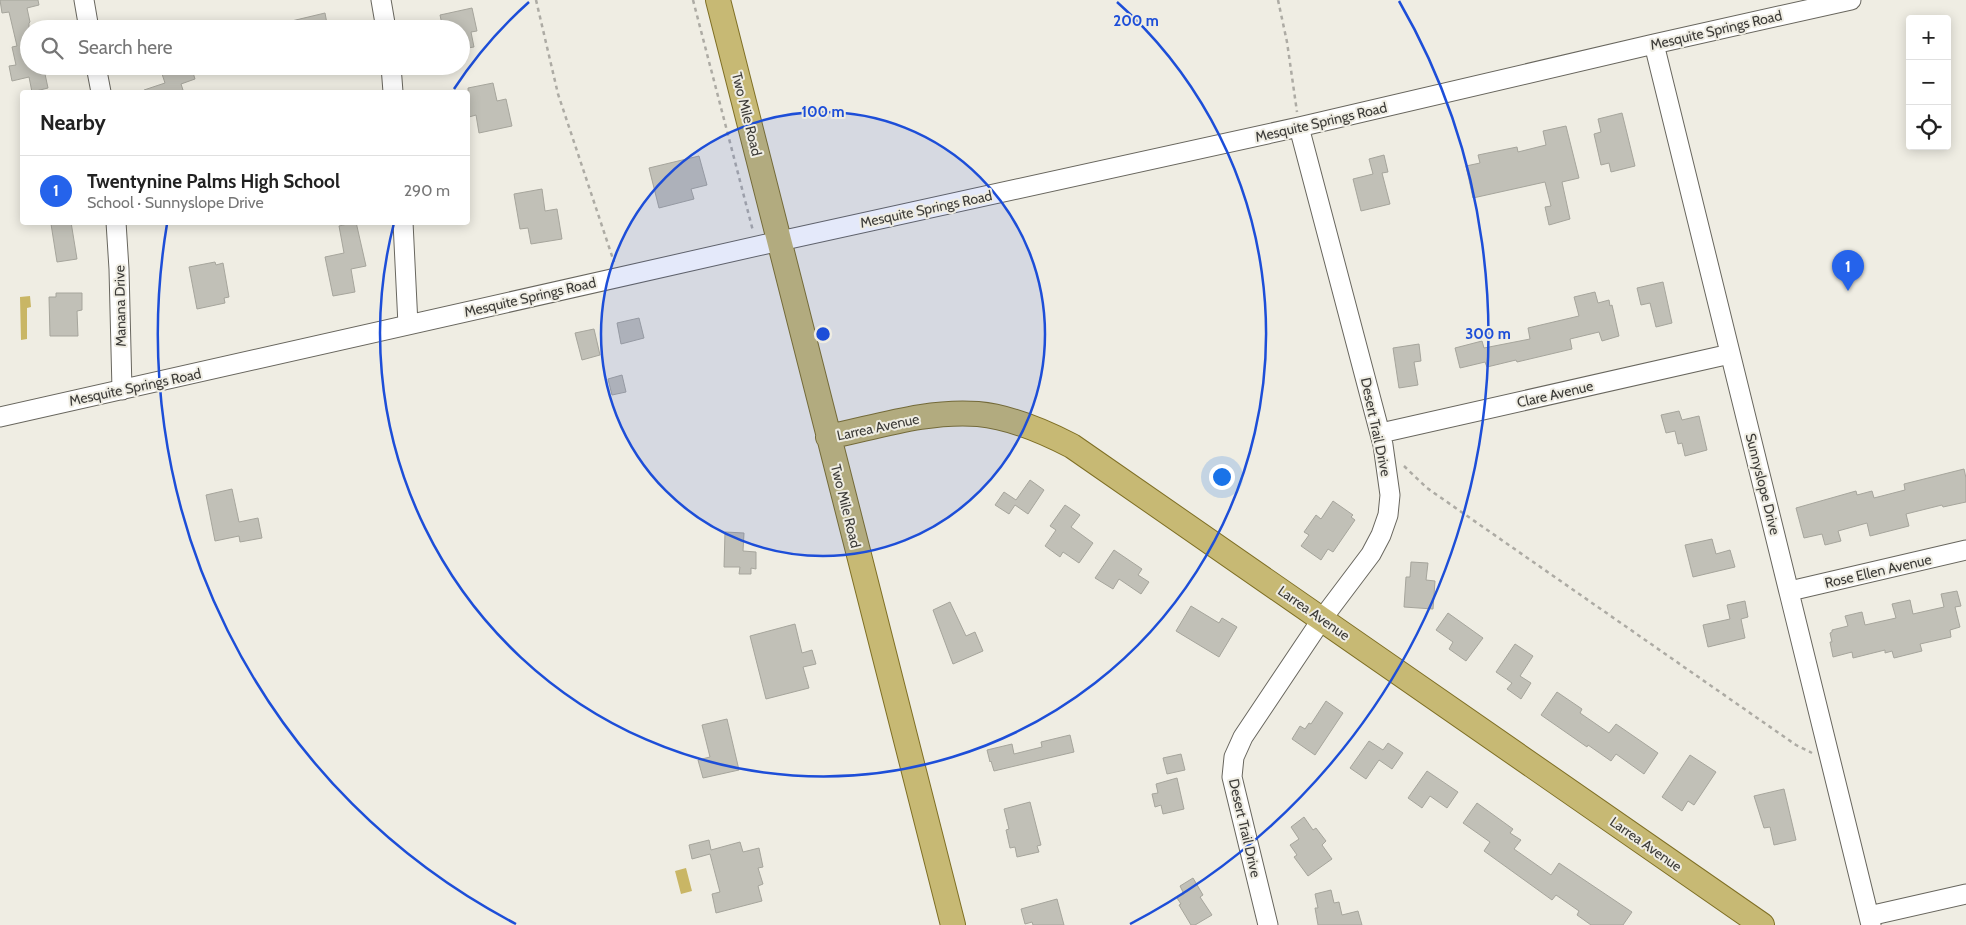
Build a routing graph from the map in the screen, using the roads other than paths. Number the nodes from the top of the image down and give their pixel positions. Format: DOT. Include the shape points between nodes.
graph roads {
  1 [pos="84,0"];
  2 [pos="381,0"];
  3 [pos="718,0"];
  4 [pos="1851,0"];
  5 [pos="87,20"];
  6 [pos="384,20"];
  7 [pos="1654,44"];
  8 [pos="98,75"];
  9 [pos="391,75"];
  10 [pos="101,90"];
  11 [pos="393,90"];
  12 [pos="1299,127"];
  13 [pos="116,225"];
  14 [pos="403,225"];
  15 [pos="769,244"];
  16 [pos="408,325"];
  17 [pos="1730,354"];
  18 [pos="122,390"];
  19 [pos="0,416"];
  20 [pos="828,437"];
  21 [pos="1382,439"];
  22 [pos="1966,550"];
  23 [pos="1790,591"];
  24 [pos="1322,619"];
  25 [pos="1966,894"];
  26 [pos="1870,921"];
  27 [pos="953,925"];
  28 [pos="1268,925"];
  29 [pos="1762,925"];
  1 -- 5 [label="street"];
  2 -- 6 [label="street"];
  3 -- 15 [label="main road, Two Mile Road"];
  4 -- 7 [label="street, Mesquite Springs Road"];
  7 -- 12 [label="street, Mesquite Springs Road"];
  7 -- 17 [label="street, Sunnyslope Drive"];
  8 -- 10 [label="street"];
  9 -- 11 [label="street"];
  12 -- 15 [label="street, Mesquite Springs Road"];
  12 -- 21 [label="street, Desert Trail Drive"];
  13 -- 18 [label="street, Manana Drive"];
  14 -- 16 [label="street"];
  15 -- 16 [label="street, Mesquite Springs Road"];
  15 -- 20 [label="main road, Two Mile Road"];
  16 -- 18 [label="street, Mesquite Springs Road"];
  17 -- 21 [label="street, Clare Avenue"];
  17 -- 23 [label="street, Sunnyslope Drive"];
  18 -- 19 [label="street, Mesquite Springs Road"];
  20 -- 24 [label="main road, Larrea Avenue" via="912,418 946,415 978,414 1039,430 1102,465"];
  20 -- 27 [label="main road, Two Mile Road"];
  21 -- 24 [label="street, Desert Trail Drive" via="1390,495 1382,535"];
  22 -- 23 [label="street, Rose Ellen Avenue"];
  23 -- 26 [label="street, Sunnyslope Drive"];
  24 -- 28 [label="street, Desert Trail Drive" via="1243,737 1234,757 1232,777"];
  24 -- 29 [label="main road, Larrea Avenue"];
  25 -- 26 [label="street"];
}
